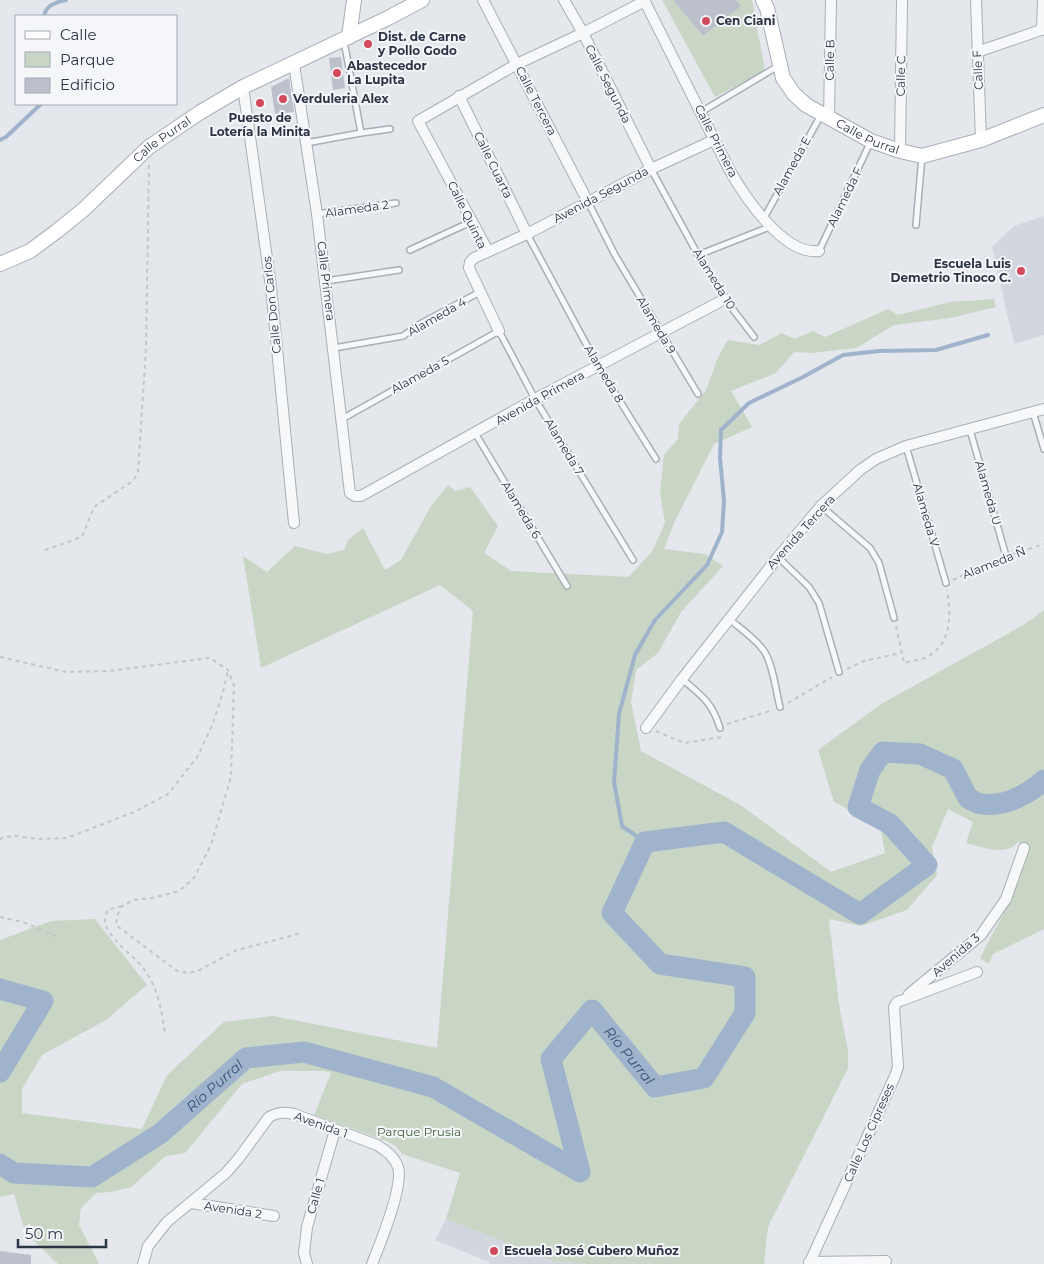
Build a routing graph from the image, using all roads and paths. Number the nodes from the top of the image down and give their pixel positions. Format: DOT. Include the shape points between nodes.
graph roads {
  1 [pos="354,0"];
  2 [pos="422,0"];
  3 [pos="483,0"];
  4 [pos="564,0"];
  5 [pos="645,0"];
  6 [pos="763,0"];
  7 [pos="831,0"];
  8 [pos="902,0"];
  9 [pos="976,0"];
  10 [pos="1043,0"];
  11 [pos="1043,29"];
  12 [pos="583,33"];
  13 [pos="346,38"];
  14 [pos="977,52"];
  15 [pos="294,64"];
  16 [pos="517,64"];
  17 [pos="780,65"];
  18 [pos="243,87"];
  19 [pos="459,96"];
  20 [pos="701,112"];
  21 [pos="1044,115"];
  22 [pos="825,117"];
  23 [pos="390,129"];
  24 [pos="361,133"];
  25 [pos="714,140"];
  26 [pos="981,140"];
  27 [pos="871,141"];
  28 [pos="306,143"];
  29 [pos="149,147"];
  30 [pos="900,151"];
  31 [pos="922,156"];
  32 [pos="651,169"];
  33 [pos="588,202"];
  34 [pos="396,203"];
  35 [pos="317,214"];
  36 [pos="764,218"];
  37 [pos="473,220"];
  38 [pos="916,225"];
  39 [pos="772,226"];
  40 [pos="527,234"];
  41 [pos="410,250"];
  42 [pos="488,251"];
  43 [pos="819,251"];
  44 [pos="698,255"];
  45 [pos="0,264"];
  46 [pos="399,270"];
  47 [pos="326,281"];
  48 [pos="480,292"];
  49 [pos="725,299"];
  50 [pos="499,331"];
  51 [pos="660,332"];
  52 [pos="754,337"];
  53 [pos="334,348"];
  54 [pos="598,366"];
  55 [pos="698,394"];
  56 [pos="535,398"];
  57 [pos="1044,409"];
  58 [pos="1033,412"];
  59 [pos="342,419"];
  60 [pos="970,430"];
  61 [pos="475,433"];
  62 [pos="906,446"];
  63 [pos="1044,449"];
  64 [pos="656,459"];
  65 [pos="355,496"];
  66 [pos="821,506"];
  67 [pos="294,523"];
  68 [pos="1044,544"];
  69 [pos="45,550"];
  70 [pos="1006,556"];
  71 [pos="778,557"];
  72 [pos="633,560"];
  73 [pos="946,583"];
  74 [pos="567,586"];
  75 [pos="894,618"];
  76 [pos="729,619"];
  77 [pos="0,657"];
  78 [pos="228,670"];
  79 [pos="839,672"];
  80 [pos="682,679"];
  81 [pos="780,708"];
  82 [pos="646,728"];
  83 [pos="720,728"];
  84 [pos="0,840"];
  85 [pos="1024,848"];
  86 [pos="122,906"];
  87 [pos="0,917"];
  88 [pos="302,934"];
  89 [pos="60,938"];
  90 [pos="977,972"];
  91 [pos="903,1000"];
  92 [pos="165,1034"];
  93 [pos="336,1130"];
  94 [pos="191,1203"];
  95 [pos="274,1216"];
  96 [pos="886,1262"];
  97 [pos="809,1263"];
  98 [pos="143,1264"];
  99 [pos="307,1264"];
  100 [pos="372,1264"];
  1 -- 13 [label="street"];
  2 -- 13 [label="street, Calle Purral"];
  3 -- 16 [label="street, Calle Tercera"];
  4 -- 12 [label="street, Calle Segunda"];
  5 -- 12 [label="street"];
  5 -- 20 [label="street, Calle Primera"];
  6 -- 17 [label="street, Calle Purral"];
  7 -- 22 [label="street, Calle B"];
  8 -- 30 [label="street, Calle C"];
  9 -- 14 [label="street, Calle F"];
  10 -- 11 [label="street"];
  11 -- 14 [label="street"];
  12 -- 16 [label="street"];
  12 -- 32 [label="street, Calle Segunda"];
  13 -- 15 [label="street, Calle Purral"];
  13 -- 24 [label="lane"];
  14 -- 26 [label="street, Calle F"];
  15 -- 18 [label="street, Calle Purral"];
  15 -- 28 [label="street, Calle Primera"];
  16 -- 19 [label="street"];
  16 -- 33 [label="street, Calle Tercera"];
  17 -- 20 [label="lane"];
  17 -- 22 [label="street, Calle Purral" via="794,94"];
  18 -- 29 [label="street, Calle Purral"];
  18 -- 67 [label="street, Calle Don Carlos" via="271,287"];
  19 -- 37 [label="street, Calle Quinta" via="418,121"];
  19 -- 40 [label="street, Calle Cuarta"];
  20 -- 25 [label="street, Calle Primera"];
  21 -- 26 [label="street, Calle Purral"];
  22 -- 27 [label="street, Calle Purral"];
  22 -- 36 [label="lane, Alameda E"];
  23 -- 24 [label="lane"];
  24 -- 28 [label="lane"];
  25 -- 32 [label="street, Avenida Segunda"];
  25 -- 36 [label="street, Calle Primera" via="740,188"];
  26 -- 31 [label="street, Calle Purral"];
  27 -- 30 [label="street, Calle Purral"];
  27 -- 43 [label="lane, Alameda F"];
  28 -- 35 [label="street, Calle Primera"];
  29 -- 45 [label="street, Calle Purral" via="57,231 30,251"];
  29 -- 69 [label="path" via="146,348 138,472 133,481 94,507 82,537"];
  30 -- 31 [label="street, Calle Purral"];
  31 -- 38 [label="lane"];
  32 -- 33 [label="street, Avenida Segunda"];
  32 -- 44 [label="lane, Alameda 10"];
  33 -- 40 [label="street, Avenida Segunda"];
  33 -- 51 [label="lane, Alameda 9"];
  34 -- 35 [label="lane, Alameda 2"];
  35 -- 47 [label="street, Calle Primera"];
  36 -- 39 [label="street, Calle Primera"];
  37 -- 41 [label="lane"];
  37 -- 42 [label="street, Calle Quinta"];
  39 -- 43 [label="street, Calle Primera" via="802,250"];
  39 -- 44 [label="lane"];
  40 -- 42 [label="street, Avenida Segunda"];
  40 -- 54 [label="lane, Alameda 8"];
  42 -- 48 [label="street, Calle Quinta" via="470,262"];
  44 -- 49 [label="lane, Alameda 10"];
  46 -- 47 [label="lane"];
  47 -- 53 [label="street, Calle Primera"];
  48 -- 50 [label="street, Calle Quinta"];
  48 -- 53 [label="lane, Alameda 4" via="403,336"];
  49 -- 51 [label="street, Avenida Primera"];
  49 -- 52 [label="lane, Alameda 10"];
  50 -- 56 [label="lane, Alameda 7"];
  50 -- 59 [label="lane, Alameda 5"];
  51 -- 54 [label="street, Avenida Primera"];
  51 -- 55 [label="lane, Alameda 9"];
  53 -- 59 [label="street, Calle Primera"];
  54 -- 56 [label="street, Avenida Primera"];
  54 -- 64 [label="lane, Alameda 8"];
  56 -- 61 [label="street, Avenida Primera"];
  56 -- 72 [label="lane, Alameda 7"];
  57 -- 58 [label="street, Avenida Tercera"];
  58 -- 60 [label="street, Avenida Tercera"];
  58 -- 63 [label="lane"];
  59 -- 65 [label="street, Calle Primera" via="350,493"];
  60 -- 62 [label="street, Avenida Tercera"];
  60 -- 70 [label="lane, Alameda U"];
  61 -- 65 [label="street, Avenida Primera" via="361,496"];
  61 -- 74 [label="lane, Alameda 6"];
  62 -- 66 [label="street, Avenida Tercera" via="860,470"];
  62 -- 73 [label="lane, Alameda V"];
  66 -- 71 [label="street, Avenida Tercera"];
  66 -- 75 [label="lane" via="870,548 879,563"];
  68 -- 70 [label="path, Alameda Ñ"];
  70 -- 73 [label="path, Alameda Ñ"];
  71 -- 76 [label="street, Avenida Tercera"];
  71 -- 79 [label="lane" via="810,588 819,603"];
  73 -- 75 [label="path, Alameda Ñ" via="949,627 943,643 927,657 904,663"];
  76 -- 80 [label="street, Avenida Tercera"];
  76 -- 81 [label="lane" via="765,652"];
  77 -- 78 [label="path" via="66,672 108,671 210,658"];
  78 -- 84 [label="path" via="213,723 198,756 168,794 134,812 67,838 16,836"];
  78 -- 86 [label="path" via="234,685 231,777 206,857 194,878 180,891 134,900"];
  80 -- 82 [label="street, Avenida Tercera"];
  80 -- 83 [label="lane" via="707,700"];
  85 -- 91 [label="street, Avenida 3" via="1006,899 981,935"];
  86 -- 88 [label="path" via="116,925 177,970 188,973 198,971 236,950"];
  86 -- 92 [label="path" via="107,910 105,923 114,939 146,972 160,1001"];
  87 -- 89 [label="path" via="23,922"];
  90 -- 91 [label="street"];
  91 -- 97 [label="street, Calle Los Cipreses" via="894,1007 898,1067 895,1076"];
  93 -- 94 [label="street, Avenida 1" via="294,1114 276,1113 263,1124 226,1173"];
  93 -- 99 [label="street, Calle 1" via="307,1227 304,1253"];
  93 -- 100 [label="street, Avenida 1" via="377,1145 388,1152 398,1168 399,1184"];
  94 -- 95 [label="street, Avenida 2"];
  94 -- 98 [label="street, Avenida 1" via="156,1235 148,1246"];
  96 -- 97 [label="street"];
}
